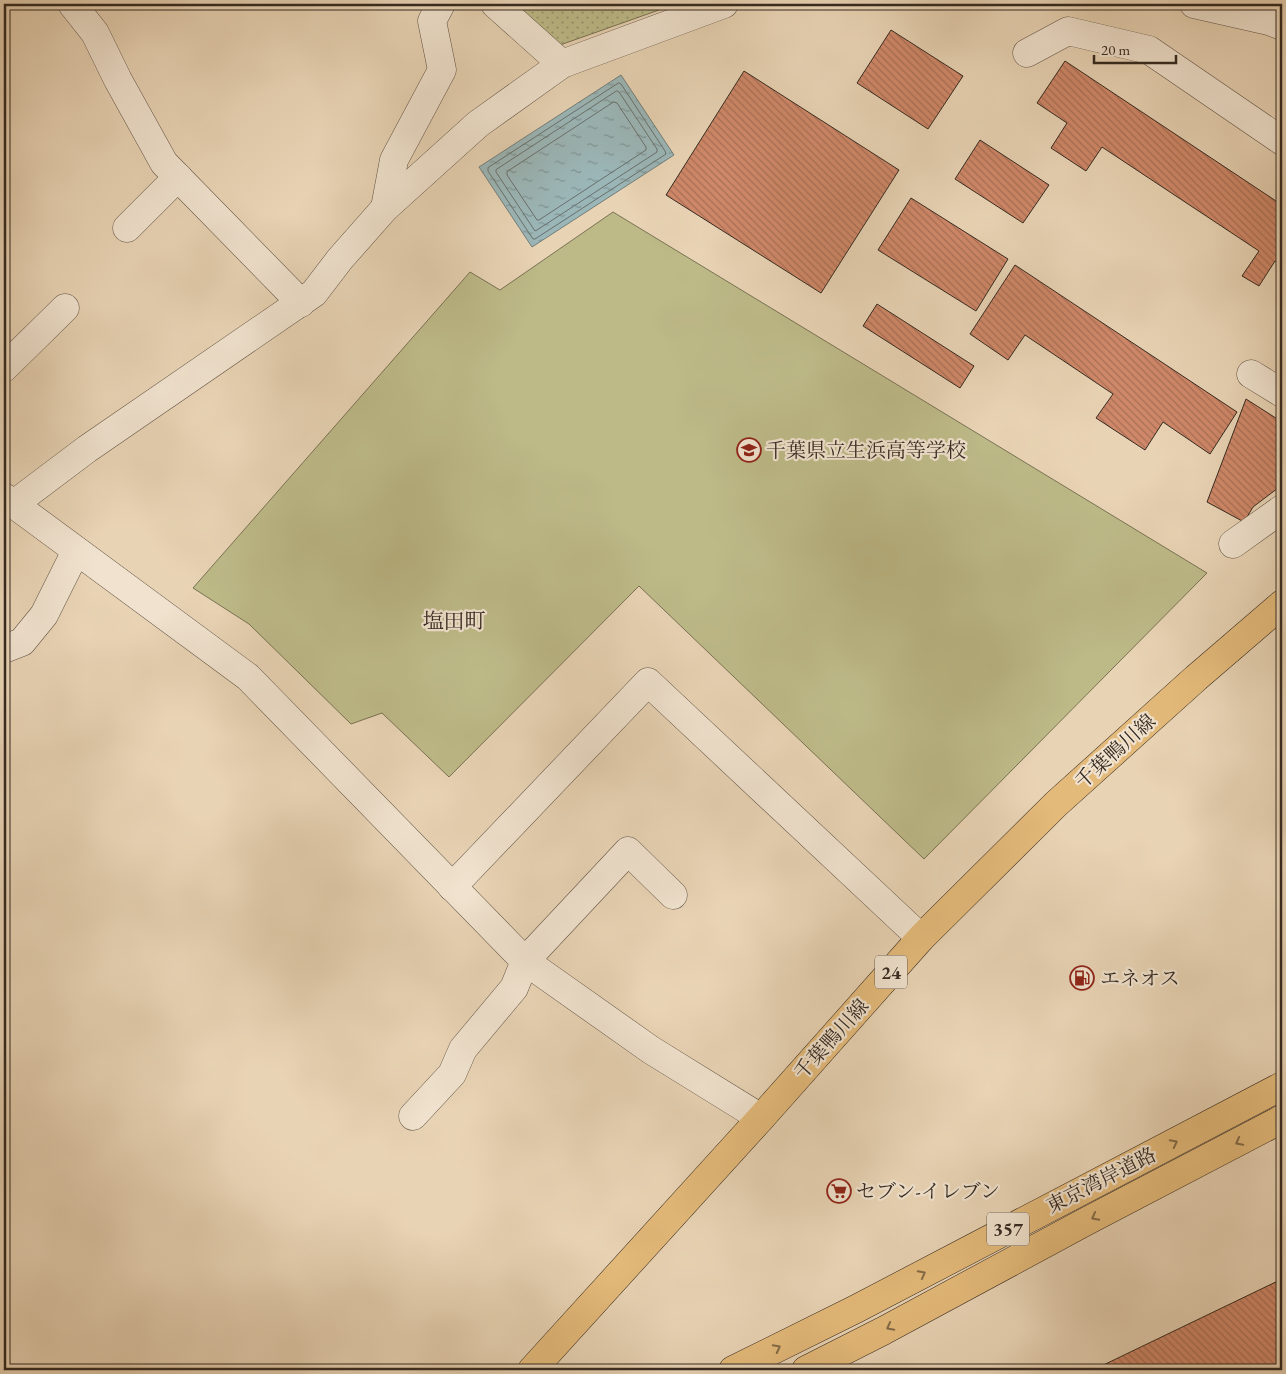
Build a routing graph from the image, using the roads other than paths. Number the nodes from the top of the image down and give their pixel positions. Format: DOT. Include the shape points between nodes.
graph roads {
  1 [pos="72,4"];
  2 [pos="441,4"];
  3 [pos="495,4"];
  4 [pos="724,4"];
  5 [pos="1194,4"];
  6 [pos="1282,26"];
  7 [pos="1027,54"];
  8 [pos="562,64"];
  9 [pos="1282,141"];
  10 [pos="178,177"];
  11 [pos="385,208"];
  12 [pos="127,228"];
  13 [pos="301,304"];
  14 [pos="64,308"];
  15 [pos="4,368"];
  16 [pos="1251,374"];
  17 [pos="1282,393"];
  18 [pos="9,500"];
  19 [pos="1282,509"];
  20 [pos="1233,544"];
  21 [pos="76,551"];
  22 [pos="1282,604"];
  23 [pos="4,649"];
  24 [pos="452,887"];
  25 [pos="673,895"];
  26 [pos="921,938"];
  27 [pos="525,962"];
  28 [pos="1282,1086"];
  29 [pos="413,1116"];
  30 [pos="761,1118"];
  31 [pos="1282,1119"];
  32 [pos="532,1370"];
  33 [pos="733,1370"];
  34 [pos="806,1370"];
  1 -- 10 [label="street" via="95,33 164,163"];
  2 -- 11 [label="street" via="432,21 442,70 394,160"];
  3 -- 8 [label="street"];
  4 -- 8 [label="street"];
  5 -- 6 [label="street"];
  7 -- 9 [label="street" via="1068,31 1149,50"];
  8 -- 11 [label="street" via="478,124"];
  10 -- 12 [label="street"];
  10 -- 13 [label="street"];
  11 -- 13 [label="street" via="314,293"];
  13 -- 18 [label="street"];
  14 -- 15 [label="street"];
  16 -- 17 [label="street"];
  18 -- 21 [label="street"];
  19 -- 20 [label="street"];
  21 -- 23 [label="street" via="44,615 22,642"];
  21 -- 24 [label="street" via="248,677"];
  22 -- 26 [label="main road, 千葉鴨川線 / 24" via="1056,804"];
  24 -- 26 [label="street" via="648,682"];
  24 -- 27 [label="street"];
  25 -- 27 [label="street" via="628,851"];
  26 -- 30 [label="main road, 千葉鴨川線 / 24"];
  27 -- 29 [label="street" via="514,988 463,1049 452,1074"];
  27 -- 30 [label="street" via="651,1050"];
  33 -- 28 [label="main road, 東京湾岸道路 / 357, one-way"];
  30 -- 32 [label="main road, 千葉鴨川線 / 24"];
  31 -- 34 [label="main road, 東京湾岸道路 / 357, one-way"];
}
